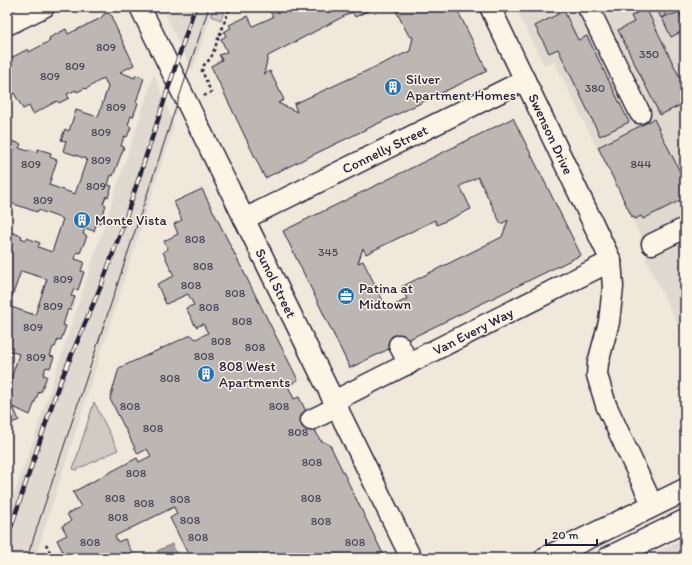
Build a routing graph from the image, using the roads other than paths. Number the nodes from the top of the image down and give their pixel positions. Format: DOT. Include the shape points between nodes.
graph roads {
  1 [pos="44,7"];
  2 [pos="140,7"];
  3 [pos="490,7"];
  4 [pos="590,8"];
  5 [pos="7,25"];
  6 [pos="525,80"];
  7 [pos="640,113"];
  8 [pos="244,218"];
  9 [pos="685,228"];
  10 [pos="652,244"];
  11 [pos="611,261"];
  12 [pos="399,345"];
  13 [pos="409,364"];
  14 [pos="335,404"];
  15 [pos="311,420"];
  16 [pos="685,490"];
  17 [pos="653,506"];
  18 [pos="685,521"];
  19 [pos="411,558"];
  20 [pos="546,558"];
  21 [pos="609,558"];
  1 -- 5 [label="street"];
  2 -- 8 [label="street, Sunol Street"];
  3 -- 6 [label="street, Swenson Drive"];
  4 -- 7 [label="street"];
  6 -- 8 [label="street, Connelly Street"];
  6 -- 11 [label="street, Swenson Drive"];
  8 -- 14 [label="street, Sunol Street"];
  9 -- 10 [label="street"];
  11 -- 13 [label="street, Van Every Way"];
  11 -- 17 [label="street" via="613,287 597,376 606,405"];
  12 -- 13 [label="street"];
  13 -- 14 [label="street, Van Every Way"];
  14 -- 15 [label="street, Van Every Way"];
  14 -- 19 [label="street, Sunol Street"];
  16 -- 17 [label="main road"];
  17 -- 20 [label="main road"];
  18 -- 21 [label="main road"];
}
